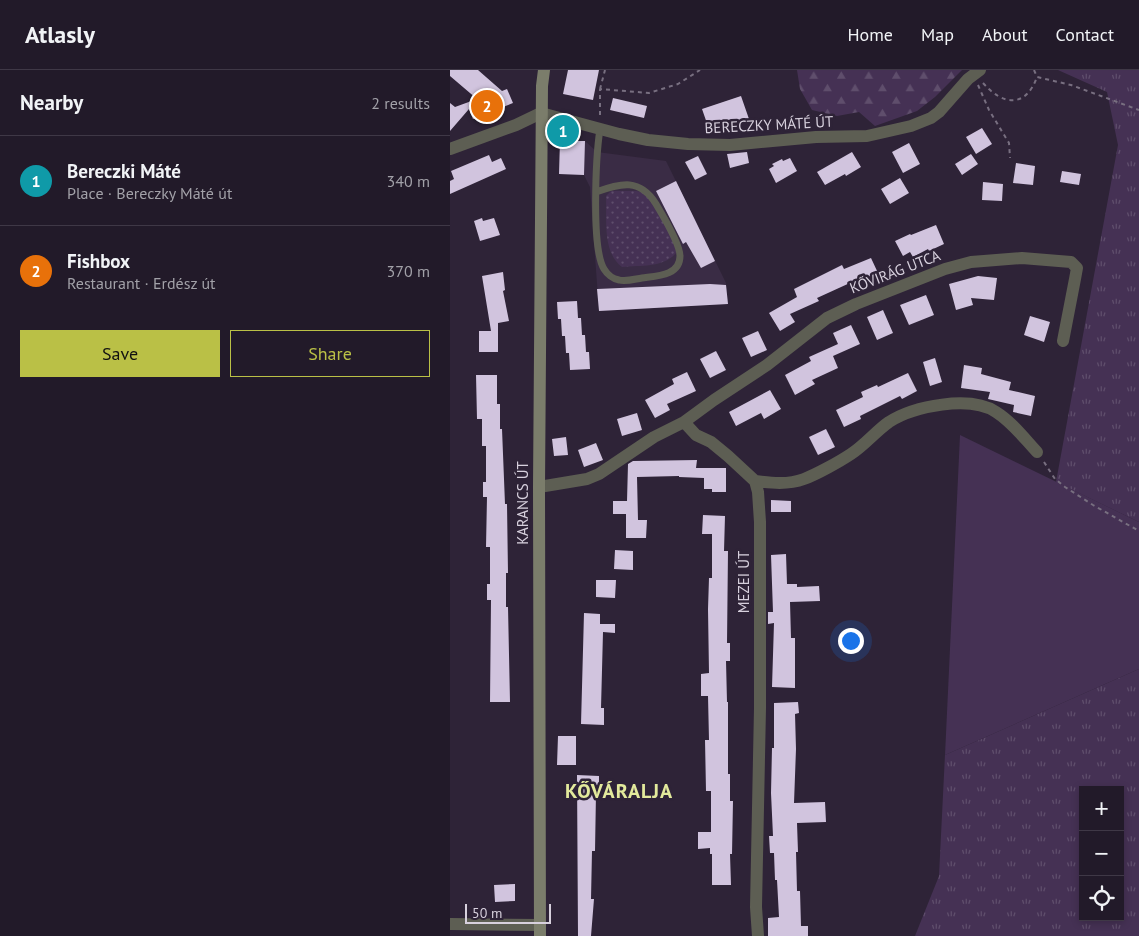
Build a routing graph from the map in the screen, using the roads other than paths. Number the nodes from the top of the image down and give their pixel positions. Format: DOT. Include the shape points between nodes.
graph roads {
  1 [pos="544,70"];
  2 [pos="977,72"];
  3 [pos="541,113"];
  4 [pos="600,129"];
  5 [pos="450,149"];
  6 [pos="596,192"];
  7 [pos="1063,341"];
  8 [pos="684,422"];
  9 [pos="1037,452"];
  10 [pos="754,481"];
  11 [pos="539,487"];
  12 [pos="450,924"];
  13 [pos="521,930"];
  14 [pos="540,930"];
  15 [pos="758,936"];
  1 -- 3 [label="main road, KARANCS ÚT"];
  2 -- 4 [label="street, BERECZKY MÁTÉ ÚT" via="931,118 867,136 730,145 688,144 648,140"];
  3 -- 4 [label="street, BERECZKY MÁTÉ ÚT"];
  3 -- 5 [label="street" via="516,126"];
  3 -- 11 [label="main road, KARANCS ÚT"];
  4 -- 6 [label="lane" via="596,152"];
  6 -- 6 [label="lane" via="600,261 609,275 618,280 629,280 665,275 674,270 680,257 679,250 650,194 631,185 618,184"];
  7 -- 8 [label="street, KŐVIRÁG UTCA" via="1077,268 1071,262 1022,258 972,262 900,286 827,318 767,366"];
  8 -- 10 [label="street"];
  8 -- 11 [label="street" via="599,474"];
  9 -- 10 [label="street" via="994,411 952,403 919,410 890,422 851,454 803,480 777,484"];
  10 -- 15 [label="street, MEZEI ÚT" via="760,522"];
  11 -- 14 [label="main road, KARANCS ÚT"];
  12 -- 13 [label="street"];
  13 -- 14 [label="street"];
}
